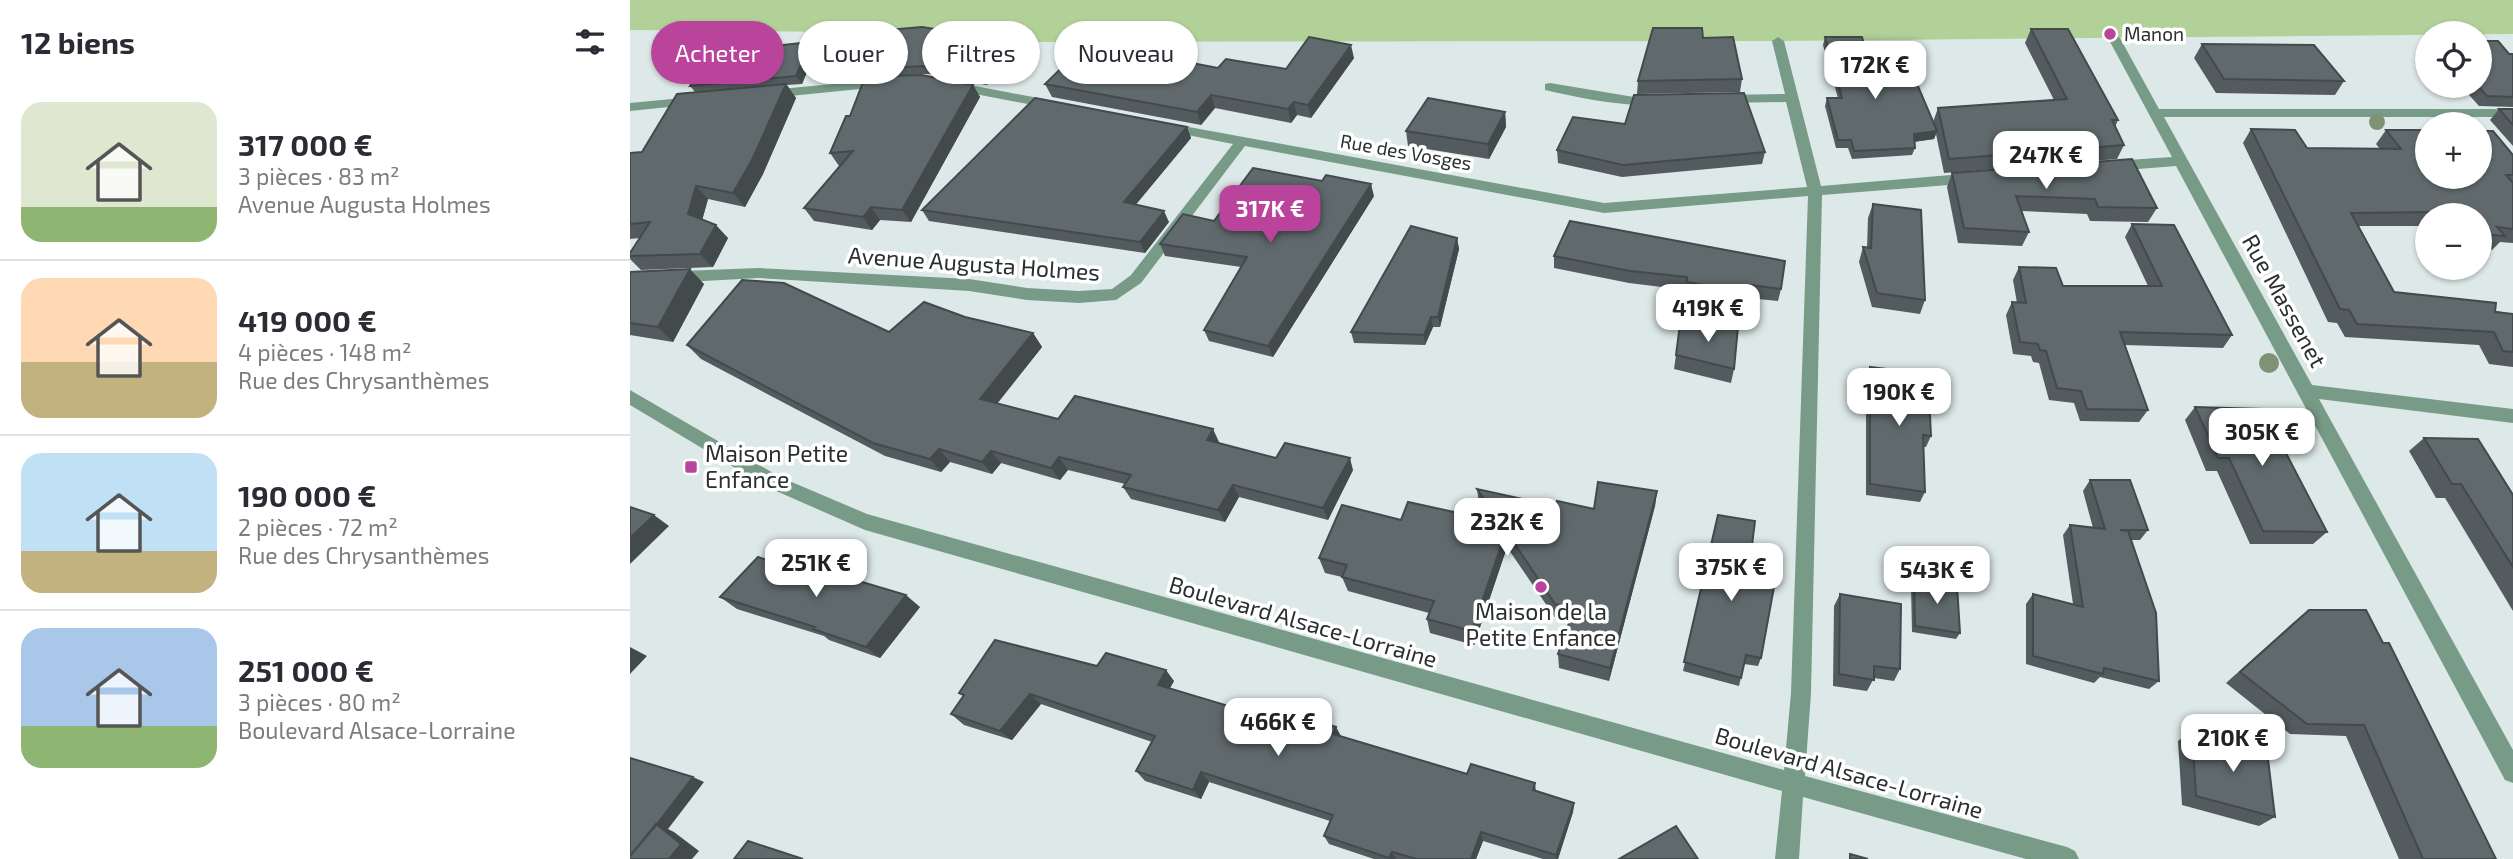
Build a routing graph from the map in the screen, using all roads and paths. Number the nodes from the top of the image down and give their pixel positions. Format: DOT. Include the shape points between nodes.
graph roads {
  1 [pos="2113,38"];
  2 [pos="1778,41"];
  3 [pos="870,84"];
  4 [pos="943,84"];
  5 [pos="1550,87"];
  6 [pos="762,94"];
  7 [pos="1791,98"];
  8 [pos="1713,99"];
  9 [pos="709,100"];
  10 [pos="1674,100"];
  11 [pos="630,107"];
  12 [pos="1068,108"];
  13 [pos="2154,113"];
  14 [pos="2513,113"];
  15 [pos="1149,123"];
  16 [pos="1242,141"];
  17 [pos="2180,160"];
  18 [pos="2097,167"];
  19 [pos="1987,177"];
  20 [pos="1815,191"];
  21 [pos="630,279"];
  22 [pos="2307,391"];
  23 [pos="630,397"];
  24 [pos="2513,416"];
  25 [pos="2513,772"];
  26 [pos="1794,783"];
  27 [pos="1787,859"];
  28 [pos="2067,859"];
  1 -- 13 [label="street, Rue Massenet"];
  2 -- 7 [label="street"];
  3 -- 6 [label="street"];
  4 -- 12 [label="street"];
  5 -- 10 [label="street" via="1634,101"];
  7 -- 8 [label="street"];
  7 -- 20 [label="street"];
  9 -- 11 [label="street"];
  13 -- 14 [label="street"];
  13 -- 17 [label="street, Rue Massenet"];
  15 -- 16 [label="street, Rue des Vosges"];
  16 -- 20 [label="street, Rue des Vosges" via="1604,208"];
  16 -- 21 [label="street, Avenue Augusta Holmes" via="1136,279 1116,294 1027,294 969,285 759,273"];
  17 -- 18 [label="street"];
  17 -- 22 [label="street, Rue Massenet"];
  19 -- 20 [label="street, Rue des Vosges"];
  20 -- 26 [label="street" via="1801,693"];
  22 -- 24 [label="street"];
  22 -- 25 [label="street, Rue Massenet"];
  23 -- 26 [label="street, Boulevard Alsace-Lorraine" via="780,486 864,522"];
  26 -- 27 [label="street"];
  26 -- 28 [label="street, Boulevard Alsace-Lorraine"];
}
